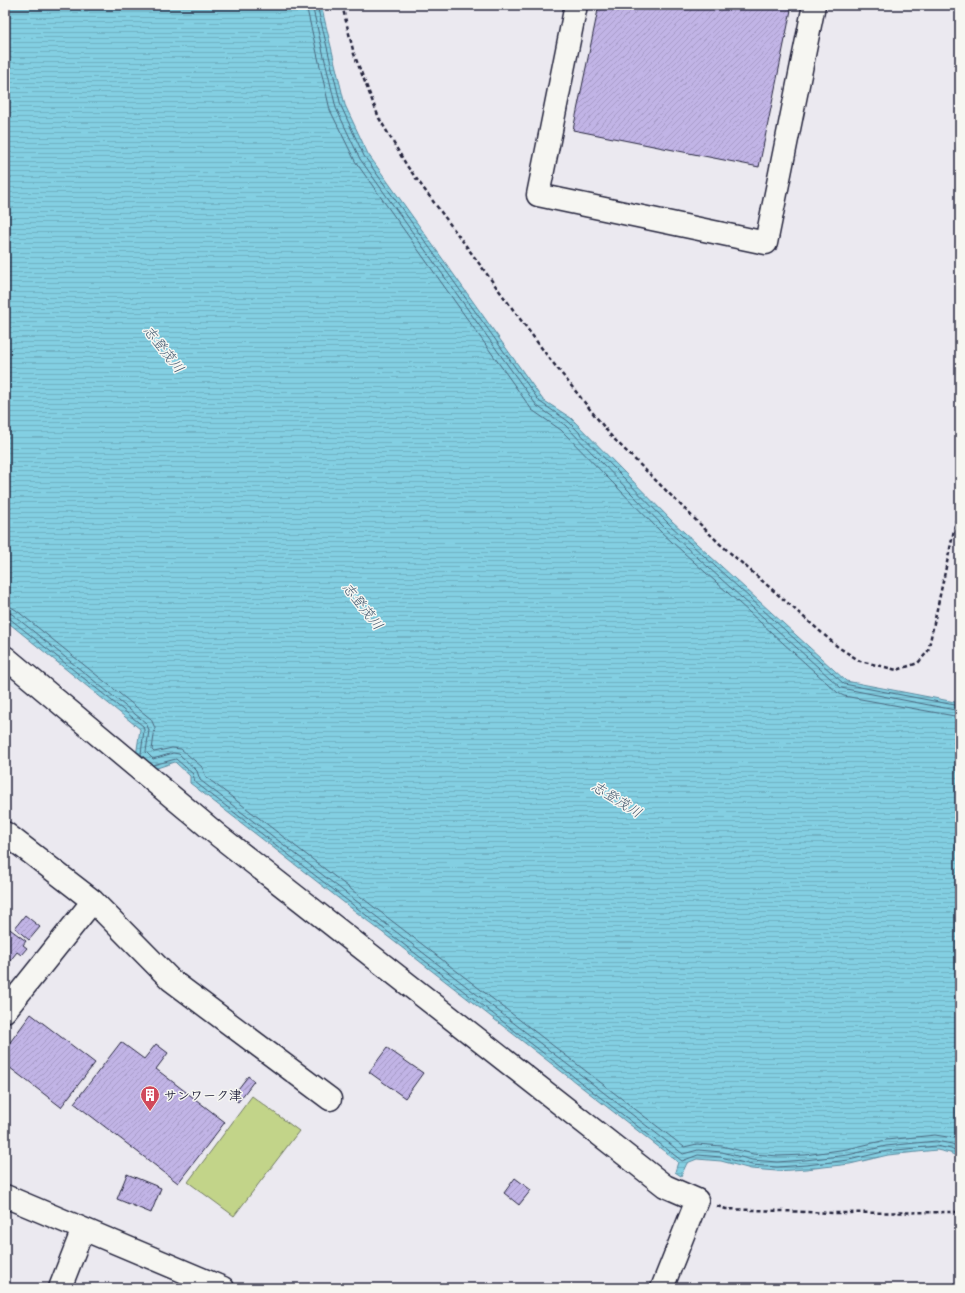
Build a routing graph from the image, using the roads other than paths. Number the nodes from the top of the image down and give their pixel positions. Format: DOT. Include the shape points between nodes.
graph roads {
  1 [pos="576,5"];
  2 [pos="814,5"];
  3 [pos="5,657"];
  4 [pos="5,833"];
  5 [pos="93,901"];
  6 [pos="5,1011"];
  7 [pos="330,1099"];
  8 [pos="5,1196"];
  9 [pos="83,1229"];
  10 [pos="60,1288"];
  11 [pos="223,1288"];
  12 [pos="662,1288"];
  1 -- 2 [label="street" via="538,195 766,243"];
  3 -- 12 [label="street" via="219,836 665,1186 697,1200"];
  4 -- 5 [label="street"];
  5 -- 6 [label="street"];
  5 -- 7 [label="street" via="171,980"];
  8 -- 9 [label="street"];
  9 -- 10 [label="street"];
  9 -- 11 [label="street"];
}
